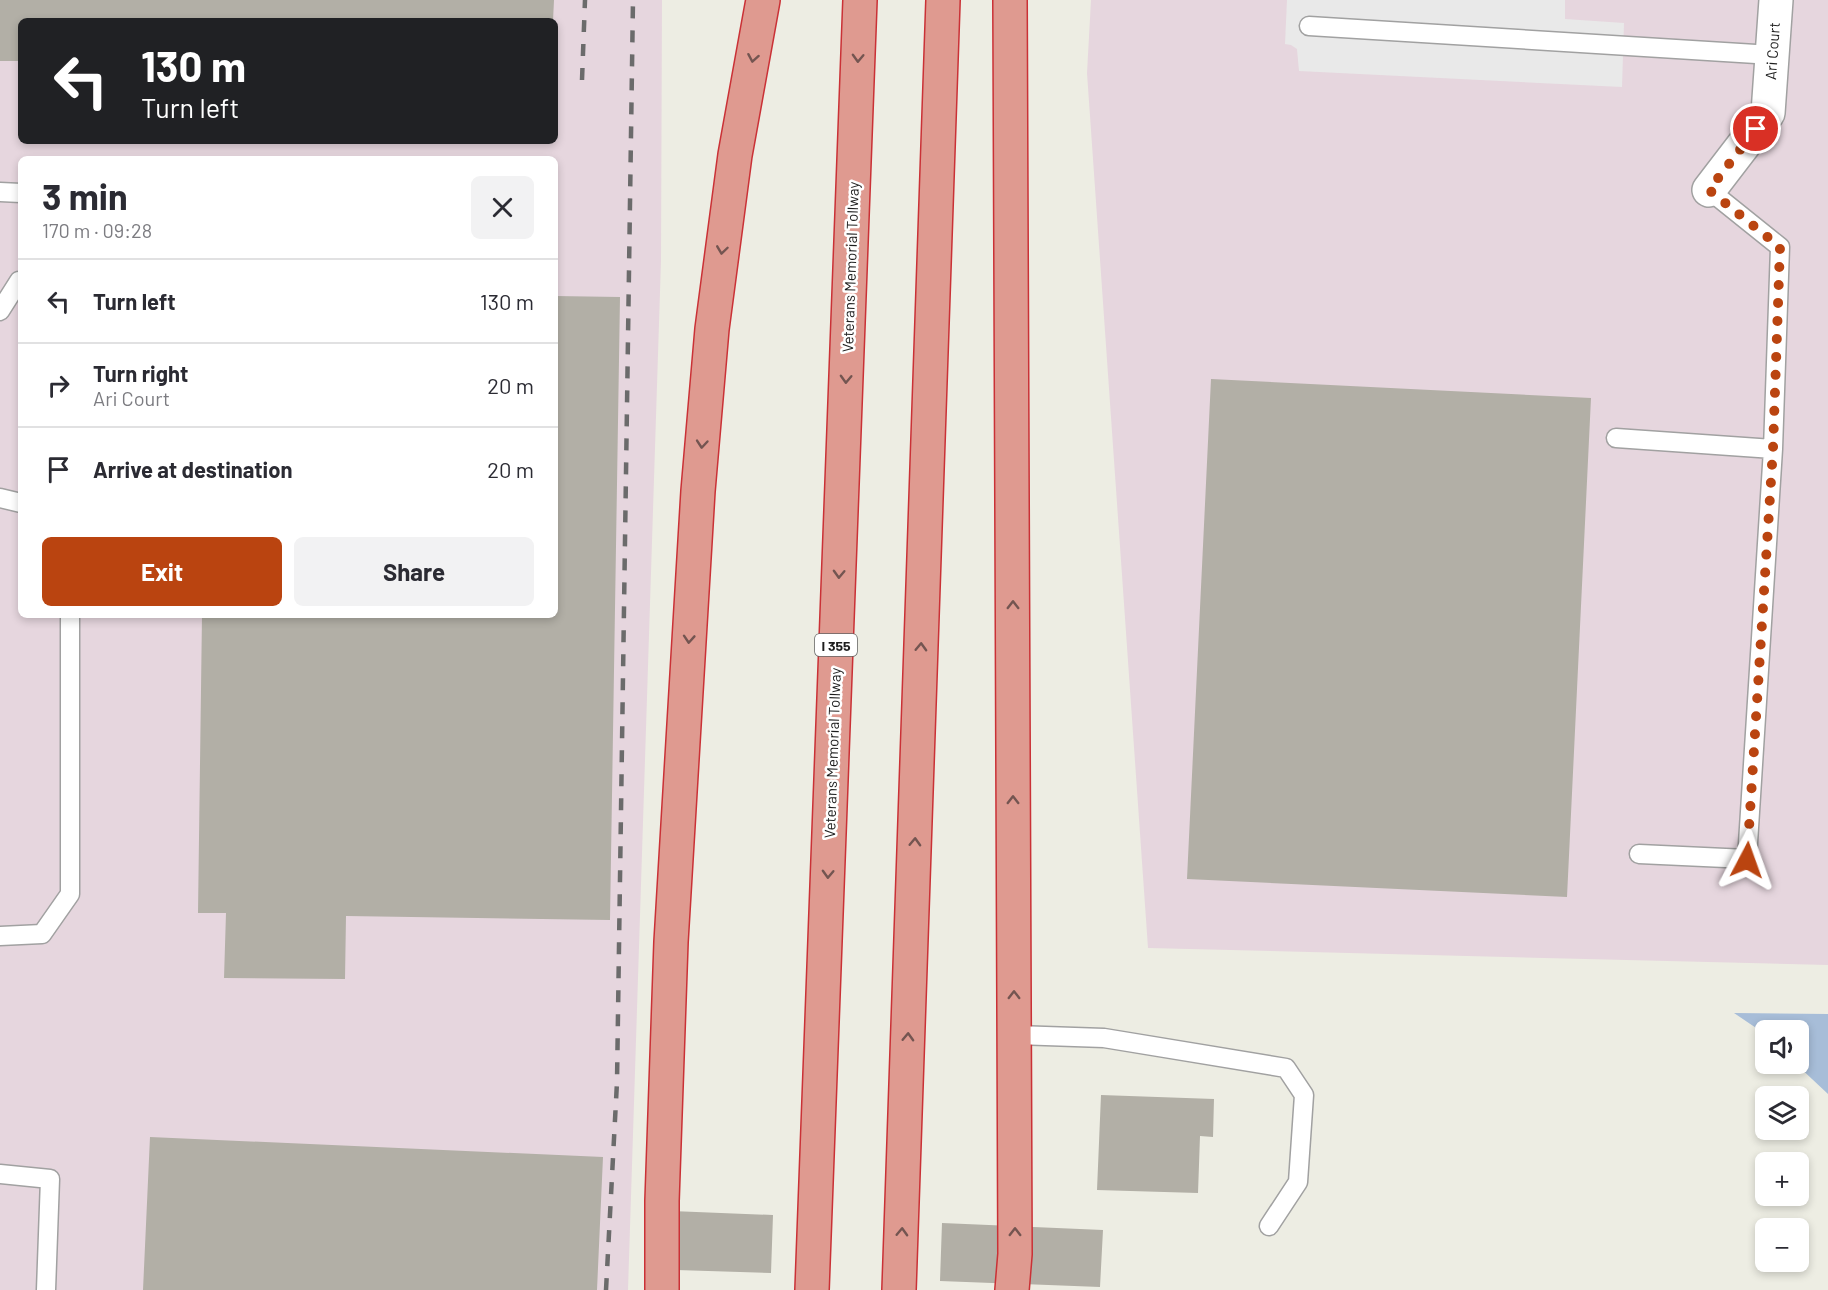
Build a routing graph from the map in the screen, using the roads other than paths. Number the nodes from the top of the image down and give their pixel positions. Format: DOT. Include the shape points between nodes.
graph roads {
  1 [pos="763,0"];
  2 [pos="860,0"];
  3 [pos="943,0"];
  4 [pos="1010,0"];
  5 [pos="1776,0"];
  6 [pos="1309,26"];
  7 [pos="1772,55"];
  8 [pos="1709,190"];
  9 [pos="0,192"];
  10 [pos="18,193"];
  11 [pos="18,284"];
  12 [pos="0,311"];
  13 [pos="1616,438"];
  14 [pos="1773,449"];
  15 [pos="0,498"];
  16 [pos="18,502"];
  17 [pos="70,618"];
  18 [pos="1639,854"];
  19 [pos="0,936"];
  20 [pos="1014,1035"];
  21 [pos="0,1174"];
  22 [pos="1269,1226"];
  23 [pos="46,1290"];
  24 [pos="662,1290"];
  25 [pos="812,1290"];
  26 [pos="899,1290"];
  27 [pos="1012,1290"];
  1 -- 24 [label="highway, one-way" via="735,155 712,329 698,491 671,942"];
  2 -- 25 [label="highway, Veterans Memorial Tollway / I 355, one-way"];
  26 -- 3 [label="highway, one-way"];
  20 -- 4 [label="highway, one-way"];
  5 -- 7 [label="street, Ari Court"];
  6 -- 7 [label="lane"];
  7 -- 8 [label="street, Ari Court" via="1768,113"];
  8 -- 14 [label="lane" via="1780,247"];
  9 -- 10 [label="lane"];
  11 -- 12 [label="lane"];
  13 -- 14 [label="lane"];
  14 -- 18 [label="lane" via="1747,860"];
  15 -- 16 [label="lane"];
  17 -- 19 [label="lane" via="70,894 42,934"];
  20 -- 22 [label="lane" via="1104,1038 1286,1068 1304,1095 1298,1182"];
  27 -- 20 [label="highway, one-way"];
  21 -- 23 [label="lane" via="50,1179"];
}
